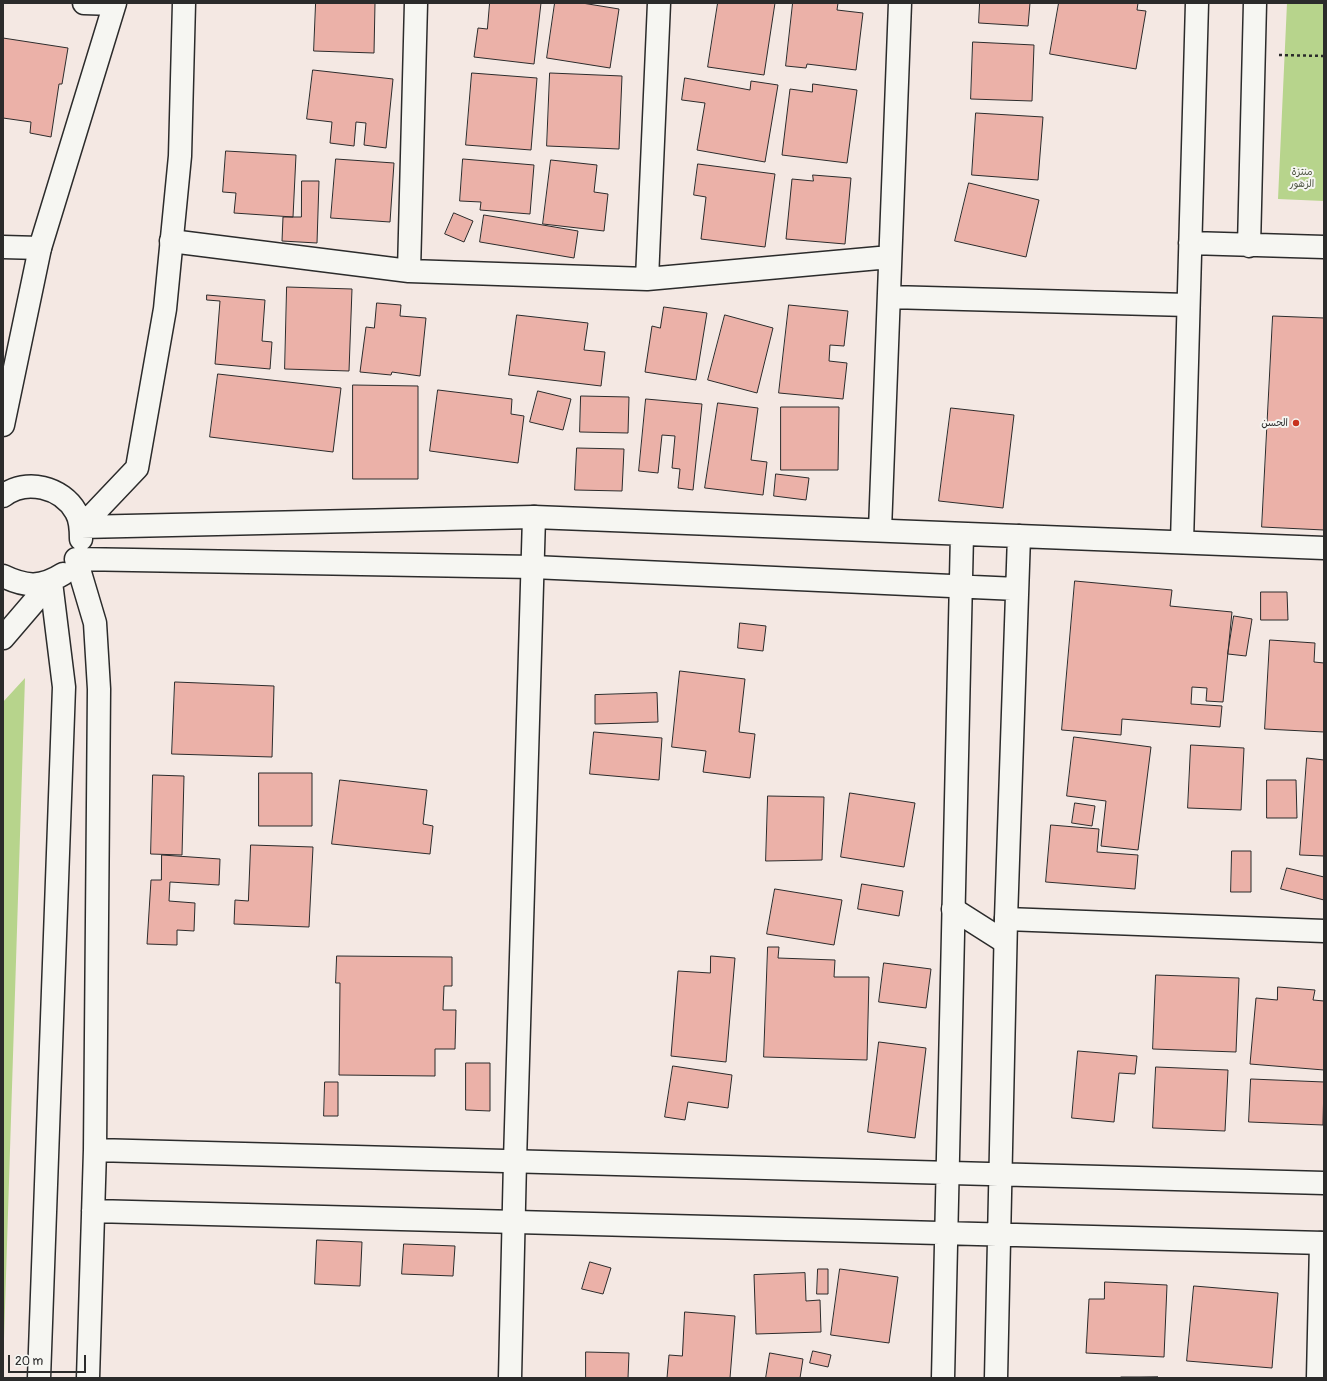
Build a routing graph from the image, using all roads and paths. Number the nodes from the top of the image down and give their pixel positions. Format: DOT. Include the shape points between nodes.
graph roads {
  1 [pos="84,3"];
  2 [pos="184,3"];
  3 [pos="416,3"];
  4 [pos="659,3"];
  5 [pos="900,3"];
  6 [pos="1198,3"];
  7 [pos="1256,3"];
  8 [pos="114,4"];
  9 [pos="1255,55"];
  10 [pos="1324,56"];
  11 [pos="171,241"];
  12 [pos="1190,243"];
  13 [pos="1249,246"];
  14 [pos="3,247"];
  15 [pos="1324,247"];
  16 [pos="40,248"];
  17 [pos="890,257"];
  18 [pos="409,271"];
  19 [pos="647,279"];
  20 [pos="889,297"];
  21 [pos="1188,305"];
  22 [pos="3,425"];
  23 [pos="3,496"];
  24 [pos="534,517"];
  25 [pos="81,527"];
  26 [pos="880,530"];
  27 [pos="962,534"];
  28 [pos="1019,536"];
  29 [pos="1182,542"];
  30 [pos="1324,548"];
  31 [pos="76,559"];
  32 [pos="533,567"];
  33 [pos="3,576"];
  34 [pos="51,582"];
  35 [pos="961,587"];
  36 [pos="1017,589"];
  37 [pos="3,638"];
  38 [pos="953,909"];
  39 [pos="1006,919"];
  40 [pos="1324,931"];
  41 [pos="1005,942"];
  42 [pos="95,1150"];
  43 [pos="515,1161"];
  44 [pos="948,1173"];
  45 [pos="1000,1174"];
  46 [pos="1324,1183"];
  47 [pos="93,1211"];
  48 [pos="514,1222"];
  49 [pos="946,1233"];
  50 [pos="998,1235"];
  51 [pos="1322,1243"];
  52 [pos="39,1378"];
  53 [pos="88,1378"];
  54 [pos="510,1378"];
  55 [pos="943,1378"];
  56 [pos="996,1378"];
  57 [pos="1318,1378"];
  1 -- 8 [label="street"];
  2 -- 11 [label="street" via="180,156"];
  3 -- 18 [label="street"];
  4 -- 19 [label="street"];
  5 -- 17 [label="street"];
  6 -- 12 [label="street"];
  7 -- 9 [label="street"];
  8 -- 16 [label="street"];
  9 -- 10 [label="path"];
  9 -- 13 [label="street"];
  11 -- 18 [label="street"];
  11 -- 25 [label="street" via="165,309 137,468"];
  12 -- 13 [label="street"];
  12 -- 21 [label="street"];
  13 -- 15 [label="street"];
  14 -- 16 [label="street"];
  16 -- 22 [label="street"];
  17 -- 19 [label="street"];
  17 -- 20 [label="street"];
  18 -- 19 [label="street"];
  20 -- 21 [label="street"];
  20 -- 26 [label="street"];
  21 -- 29 [label="street"];
  23 -- 25 [label="street" via="23,487 39,486 54,491 76,512"];
  24 -- 25 [label="street"];
  24 -- 26 [label="street"];
  24 -- 32 [label="street"];
  25 -- 31 [label="street" via="81,543"];
  26 -- 27 [label="street"];
  27 -- 28 [label="street"];
  27 -- 35 [label="street"];
  28 -- 29 [label="street"];
  28 -- 36 [label="street"];
  29 -- 30 [label="street"];
  31 -- 32 [label="street"];
  31 -- 34 [label="street" via="65,572"];
  31 -- 42 [label="street" via="95,623 100,690"];
  32 -- 35 [label="street"];
  32 -- 43 [label="street"];
  33 -- 34 [label="street" via="18,583 35,585"];
  34 -- 37 [label="street"];
  34 -- 52 [label="street" via="64,687"];
  35 -- 36 [label="street"];
  35 -- 38 [label="street"];
  36 -- 39 [label="street"];
  38 -- 41 [label="street"];
  38 -- 44 [label="street"];
  39 -- 40 [label="street"];
  39 -- 41 [label="street"];
  41 -- 45 [label="street"];
  42 -- 43 [label="street"];
  42 -- 47 [label="street"];
  43 -- 44 [label="street"];
  43 -- 48 [label="street"];
  44 -- 45 [label="street"];
  44 -- 49 [label="street"];
  45 -- 46 [label="street"];
  45 -- 50 [label="street"];
  47 -- 48 [label="street"];
  47 -- 53 [label="street"];
  48 -- 49 [label="street"];
  48 -- 54 [label="street"];
  49 -- 50 [label="street"];
  49 -- 55 [label="street"];
  50 -- 51 [label="street"];
  50 -- 56 [label="street"];
  51 -- 57 [label="street"];
}
